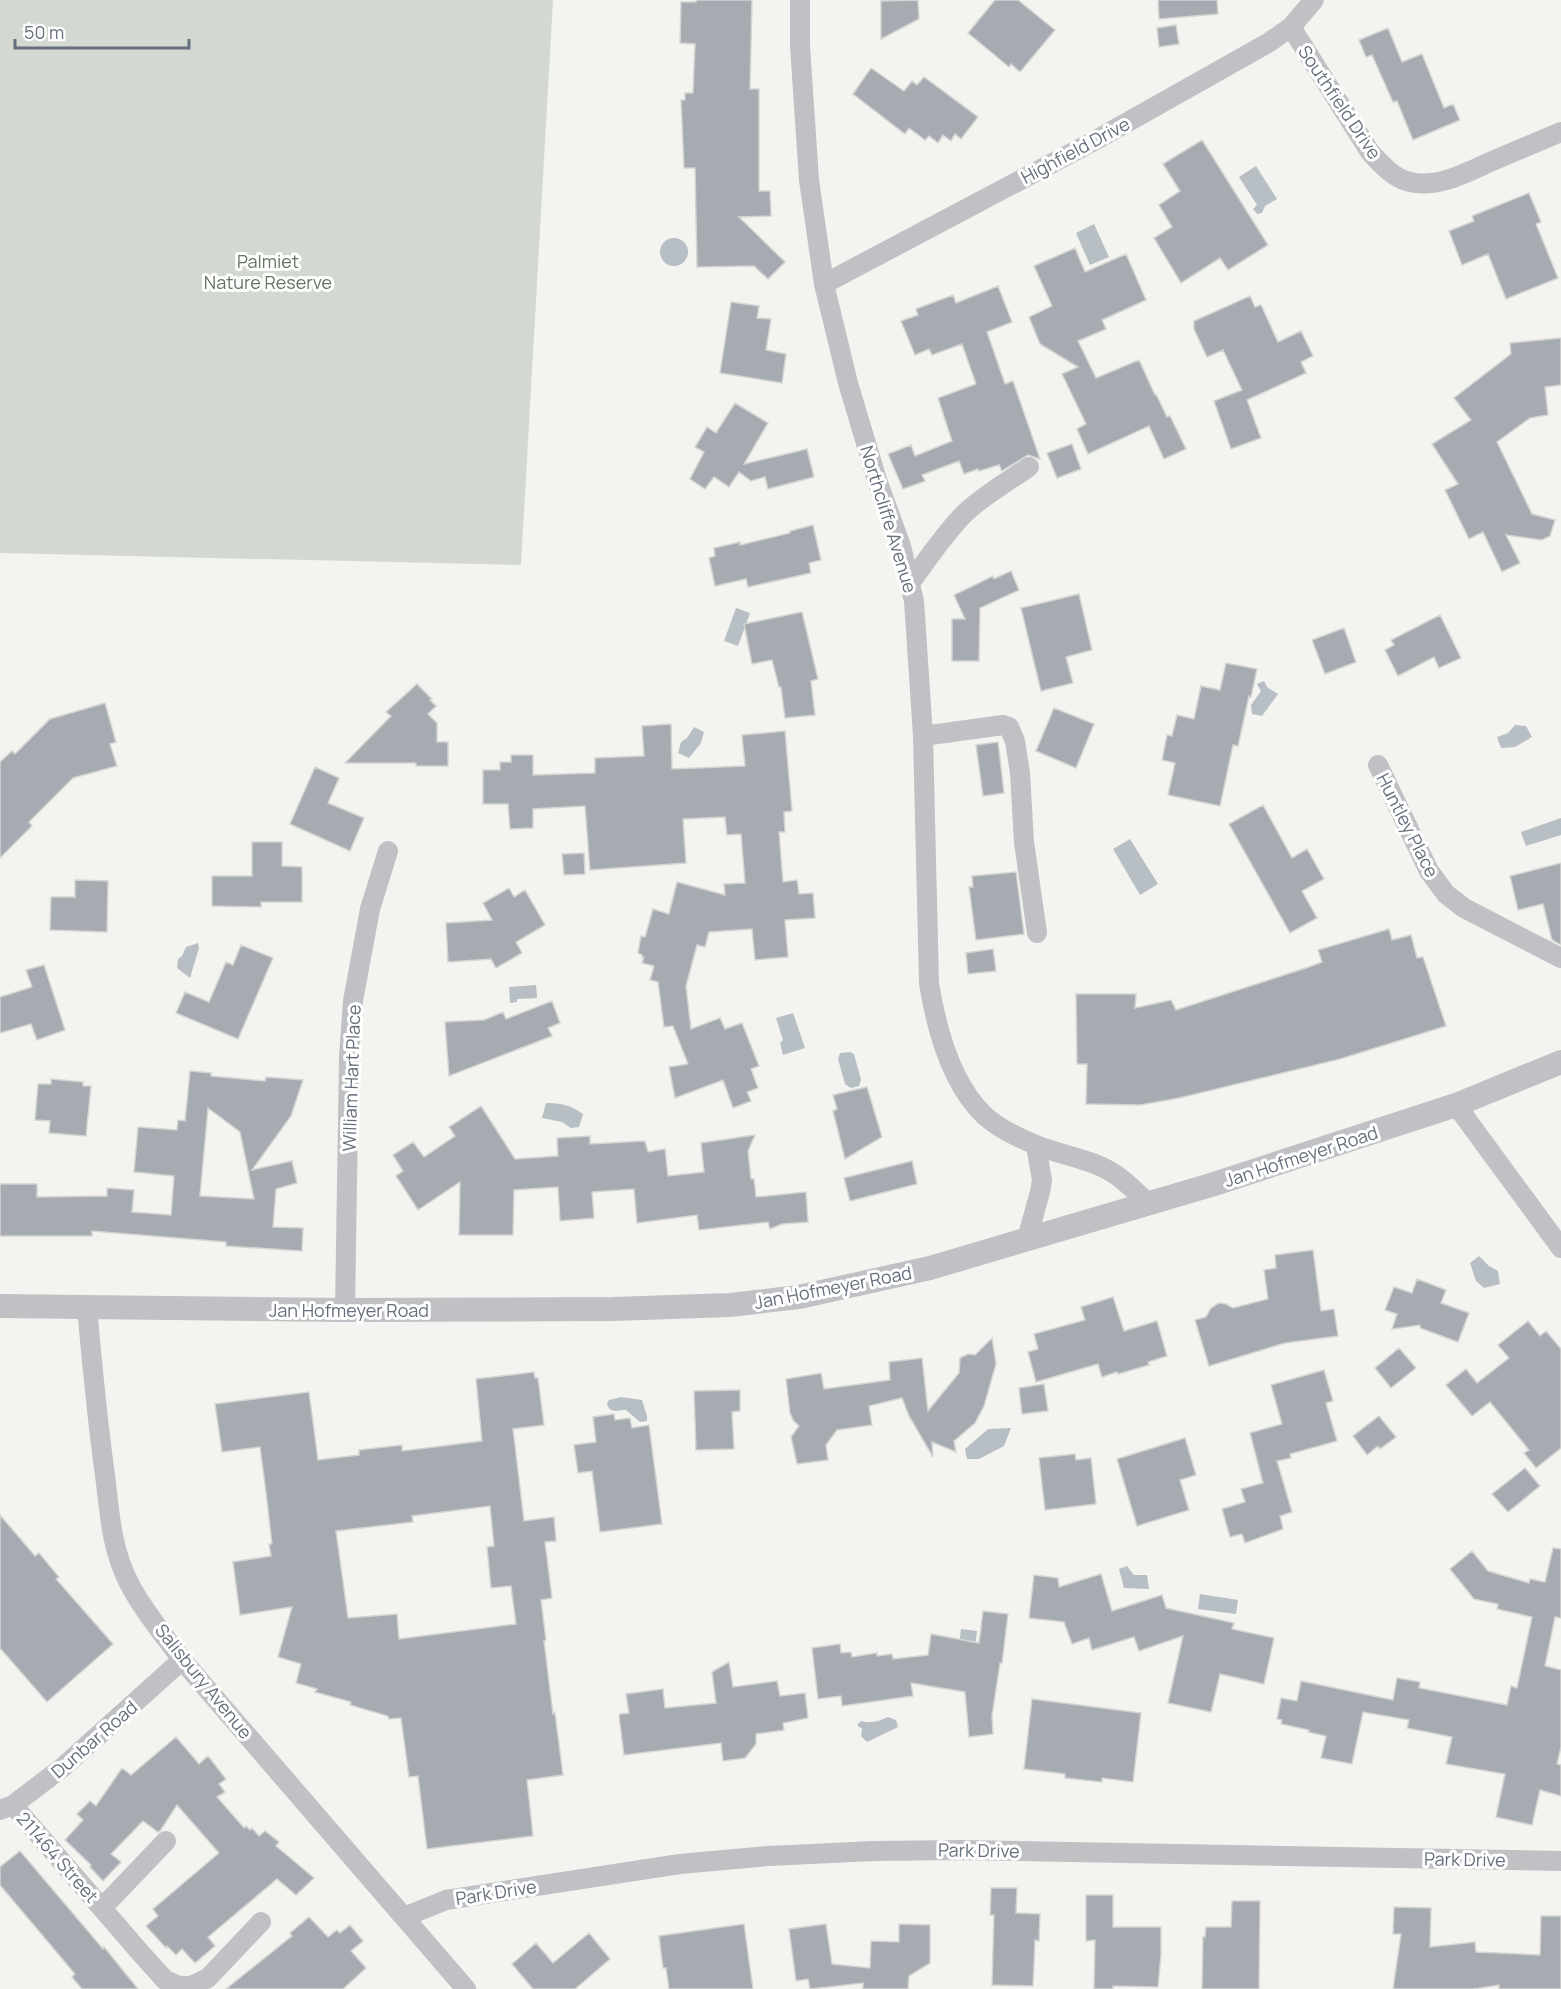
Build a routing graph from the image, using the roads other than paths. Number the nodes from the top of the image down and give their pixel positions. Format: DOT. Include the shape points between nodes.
graph roads {
  1 [pos="800,0"];
  2 [pos="1314,0"];
  3 [pos="1291,27"];
  4 [pos="1561,132"];
  5 [pos="824,284"];
  6 [pos="1029,467"];
  7 [pos="910,582"];
  8 [pos="923,736"];
  9 [pos="1378,765"];
  10 [pos="388,851"];
  11 [pos="1037,933"];
  12 [pos="1561,958"];
  13 [pos="1561,1062"];
  14 [pos="1456,1105"];
  15 [pos="1036,1146"];
  16 [pos="1148,1203"];
  17 [pos="1027,1239"];
  18 [pos="1561,1248"];
  19 [pos="0,1306"];
  20 [pos="87,1307"];
  21 [pos="345,1310"];
  22 [pos="182,1660"];
  23 [pos="7,1808"];
  24 [pos="166,1841"];
  25 [pos="1561,1861"];
  26 [pos="102,1908"];
  27 [pos="404,1917"];
  28 [pos="261,1922"];
  29 [pos="466,1989"];
  1 -- 5 [label="street, Northcliffe Avenue" via="808,180"];
  2 -- 3 [label="street, Highfield Drive"];
  3 -- 4 [label="street, Southfield Drive" via="1370,152 1384,167 1410,182 1427,183 1458,176"];
  3 -- 5 [label="street, Highfield Drive" via="1094,141"];
  5 -- 7 [label="street, Northcliffe Avenue" via="848,383"];
  6 -- 7 [label="street" via="966,513"];
  7 -- 8 [label="street, Northcliffe Avenue" via="918,632"];
  8 -- 11 [label="street" via="1003,724 1009,727 1017,752"];
  8 -- 15 [label="street, Northcliffe Avenue" via="929,983 937,1024 958,1077 974,1103 997,1125"];
  9 -- 12 [label="street, Huntley Place" via="1430,872 1446,894 1464,908"];
  10 -- 21 [label="street, William Hart Place" via="370,909 353,1001"];
  13 -- 14 [label="street, Jan Hofmeyer Road"];
  14 -- 16 [label="street, Jan Hofmeyer Road"];
  14 -- 18 [label="street"];
  15 -- 16 [label="street, Northcliffe Avenue" via="1113,1173"];
  15 -- 17 [label="street" via="1041,1192"];
  16 -- 17 [label="street, Jan Hofmeyer Road"];
  17 -- 21 [label="street, Jan Hofmeyer Road" via="865,1283 799,1297 730,1305"];
  19 -- 20 [label="street, Jan Hofmeyer Road"];
  20 -- 21 [label="street, Jan Hofmeyer Road"];
  20 -- 22 [label="street, Salisbury Avenue" via="114,1544 130,1585"];
  22 -- 23 [label="street, Dunbar Road" via="72,1760"];
  22 -- 27 [label="street, Salisbury Avenue"];
  23 -- 26 [label="street, 211464 Street"];
  24 -- 26 [label="street, 211464 Street"];
  25 -- 27 [label="street, Park Drive" via="985,1850 768,1856 680,1864 446,1900"];
  26 -- 28 [label="street, 211464 Street" via="165,1980 181,1986 208,1978"];
  27 -- 29 [label="street, Salisbury Avenue"];
}
